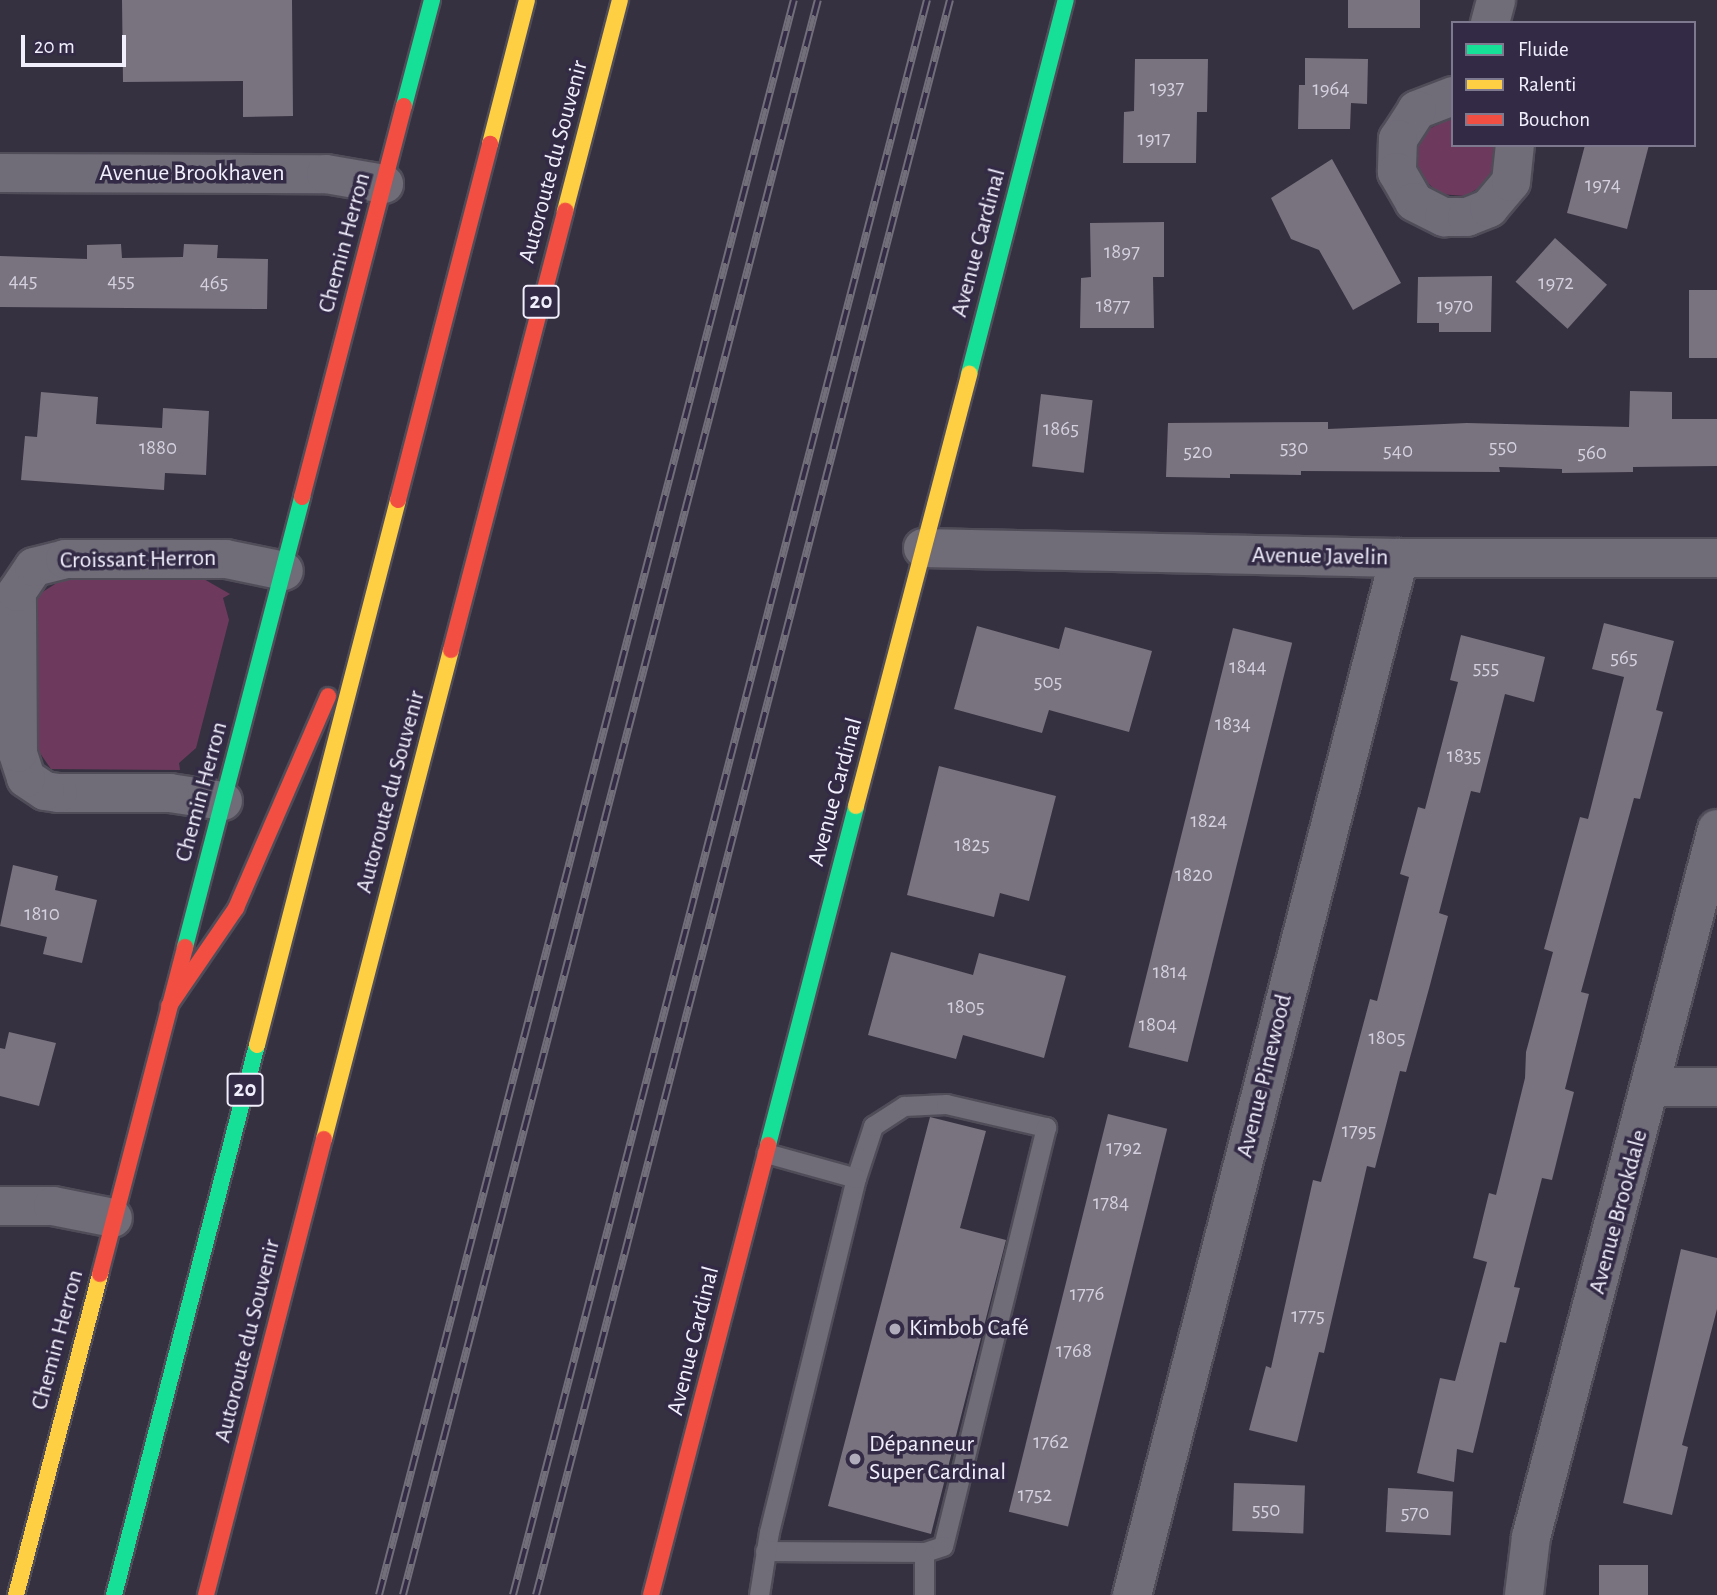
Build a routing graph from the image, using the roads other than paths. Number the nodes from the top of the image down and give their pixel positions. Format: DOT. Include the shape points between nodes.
graph roads {
  1 [pos="432,0"];
  2 [pos="527,0"];
  3 [pos="620,0"];
  4 [pos="1066,0"];
  5 [pos="1496,0"];
  6 [pos="1491,21"];
  7 [pos="1451,97"];
  8 [pos="1515,147"];
  9 [pos="0,173"];
  10 [pos="384,184"];
  11 [pos="923,548"];
  12 [pos="1399,558"];
  13 [pos="1717,558"];
  14 [pos="284,571"];
  15 [pos="376,585"];
  16 [pos="223,802"];
  17 [pos="1717,829"];
  18 [pos="169,1006"];
  19 [pos="1653,1087"];
  20 [pos="1717,1087"];
  21 [pos="766,1153"];
  22 [pos="856,1178"];
  23 [pos="0,1206"];
  24 [pos="113,1218"];
  25 [pos="765,1551"];
  26 [pos="924,1552"];
  27 [pos="16,1595"];
  28 [pos="114,1595"];
  29 [pos="206,1595"];
  30 [pos="651,1595"];
  31 [pos="759,1595"];
  32 [pos="923,1595"];
  33 [pos="1132,1595"];
  34 [pos="1524,1595"];
  1 -- 10 [label="main road, Chemin Herron"];
  2 -- 15 [label="main road, 20"];
  3 -- 29 [label="main road, Autoroute du Souvenir / 20"];
  4 -- 11 [label="main road, Avenue Cardinal"];
  5 -- 6 [label="street"];
  7 -- 8 [label="street" via="1417,110 1398,139 1397,172 1414,202 1444,217 1467,217 1489,208 1511,182"];
  9 -- 10 [label="street, Avenue Brookhaven" via="326,174"];
  10 -- 14 [label="main road, Chemin Herron"];
  11 -- 12 [label="street, Avenue Javelin"];
  11 -- 21 [label="main road, Avenue Cardinal"];
  12 -- 13 [label="street, Avenue Javelin"];
  12 -- 33 [label="street, Avenue Pinewood"];
  14 -- 16 [label="main road, Chemin Herron"];
  14 -- 16 [label="street, Croissant Herron" via="226,559 65,559 34,567 17,592 18,753 26,778 45,791 58,793 170,793"];
  15 -- 18 [label="main road" via="236,908"];
  15 -- 28 [label="main road, 20"];
  16 -- 18 [label="main road, Chemin Herron"];
  17 -- 19 [label="street, Avenue Brookdale"];
  18 -- 24 [label="main road, Chemin Herron"];
  19 -- 20 [label="street"];
  19 -- 34 [label="street, Avenue Brookdale" via="1531,1537"];
  21 -- 22 [label="lane"];
  21 -- 30 [label="main road, Avenue Cardinal"];
  22 -- 25 [label="lane"];
  22 -- 26 [label="lane" via="873,1126 904,1106 946,1104 1046,1127 943,1546"];
  23 -- 24 [label="street" via="53,1206"];
  24 -- 27 [label="main road, Chemin Herron"];
  25 -- 26 [label="lane"];
  25 -- 31 [label="lane"];
  26 -- 32 [label="lane"];
}
